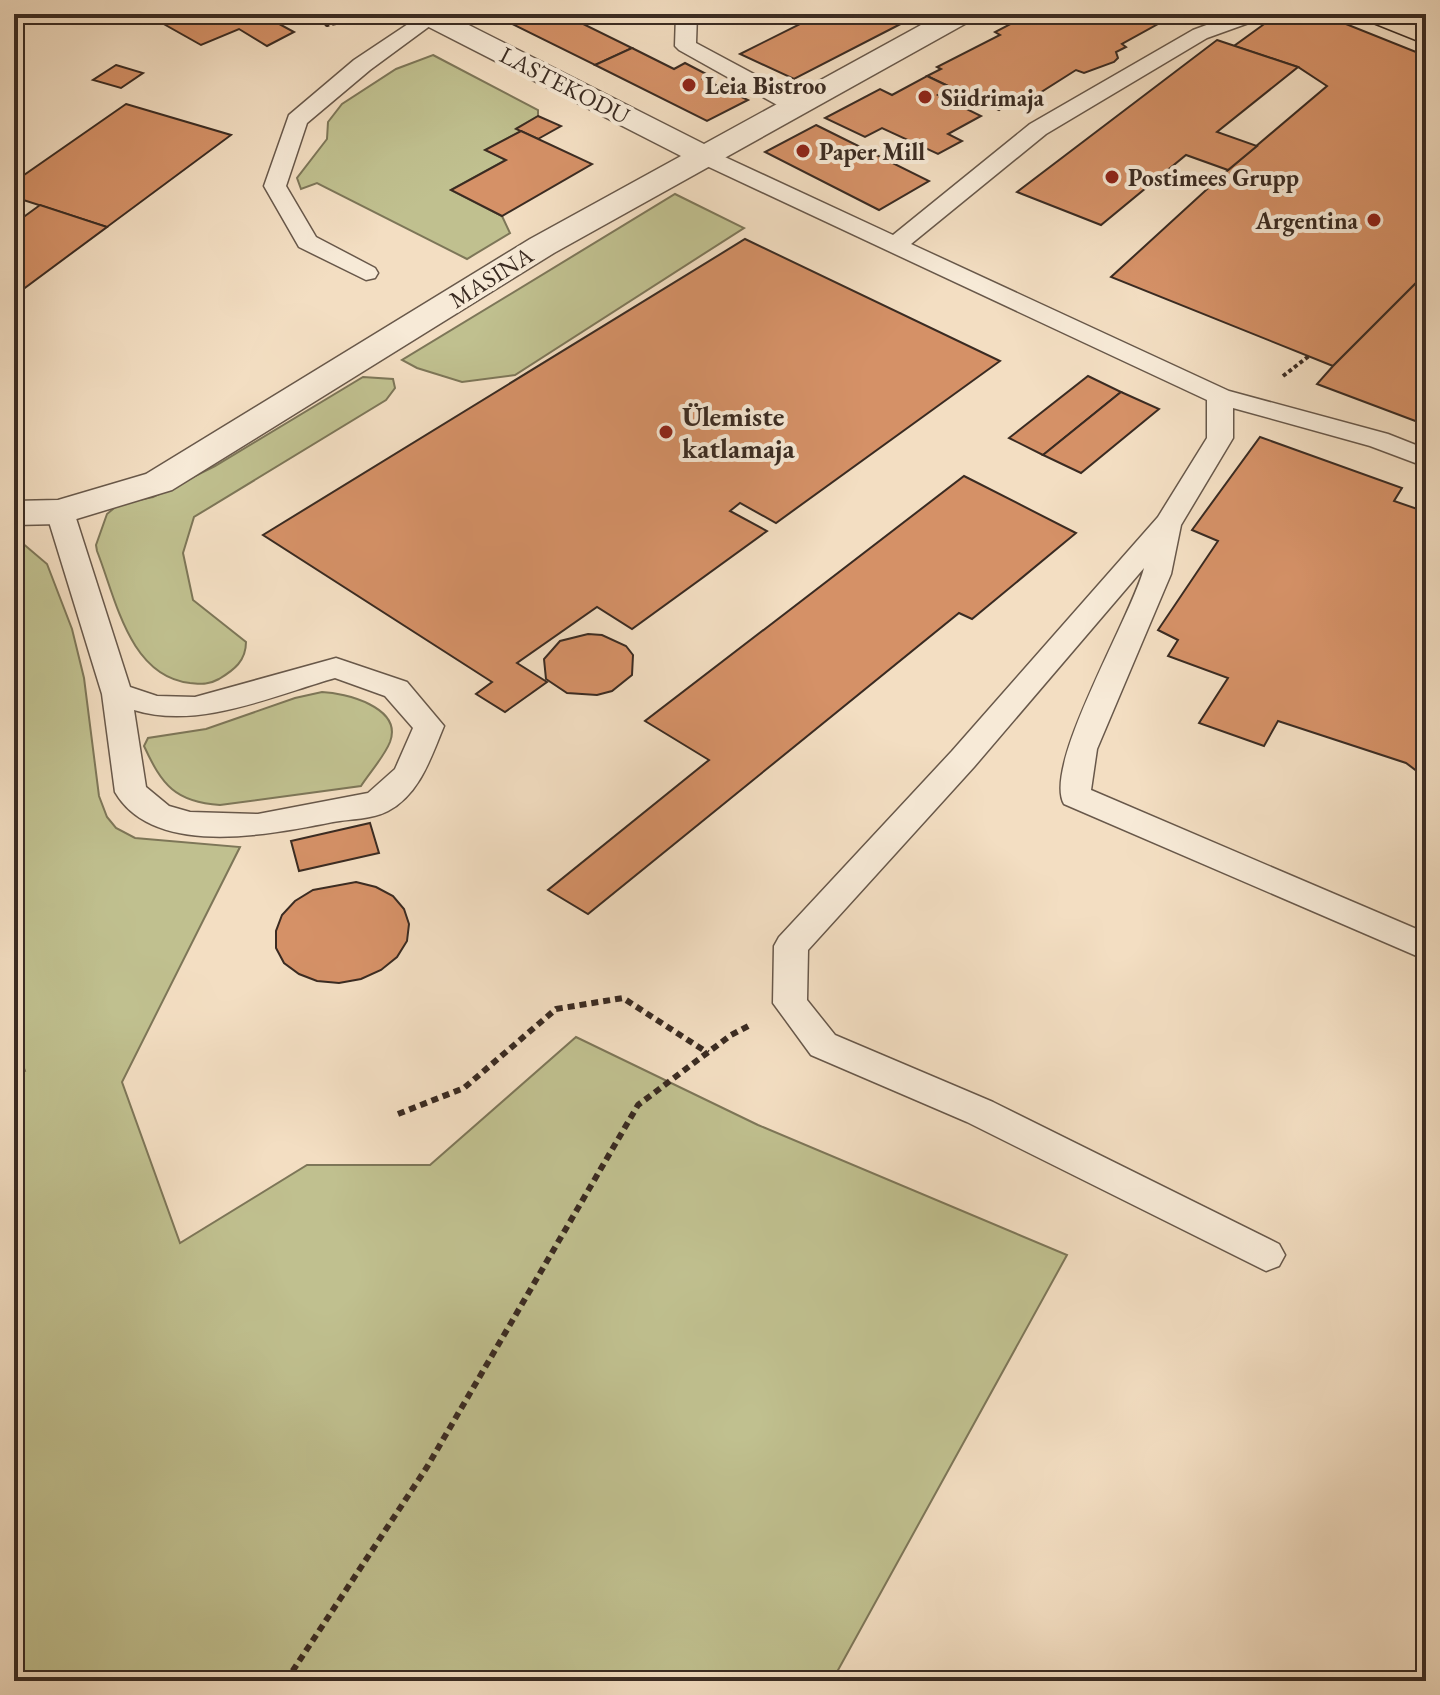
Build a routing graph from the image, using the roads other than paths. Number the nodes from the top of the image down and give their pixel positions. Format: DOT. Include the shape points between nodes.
graph roads {
  1 [pos="687,14"];
  2 [pos="962,14"];
  3 [pos="1376,14"];
  4 [pos="428,16"];
  5 [pos="1250,16"];
  6 [pos="1426,35"];
  7 [pos="796,106"];
  8 [pos="704,156"];
  9 [pos="895,245"];
  10 [pos="366,273"];
  11 [pos="1220,396"];
  12 [pos="1426,459"];
  13 [pos="60,512"];
  14 [pos="14,513"];
  15 [pos="1169,522"];
  16 [pos="117,694"];
  17 [pos="1426,947"];
  18 [pos="1266,1255"];
  1 -- 7 [label="lane" via="686,46"];
  2 -- 7 [label="street, MASINA"];
  3 -- 6 [label="main road"];
  4 -- 8 [label="street, LASTEKODU"];
  4 -- 10 [label="lane" via="297,120 275,186 307,242"];
  5 -- 9 [label="lane" via="1200,34 1038,129"];
  7 -- 8 [label="street, MASINA"];
  8 -- 9 [label="lane"];
  8 -- 13 [label="street, MASINA" via="542,246 159,482"];
  9 -- 11 [label="lane"];
  11 -- 12 [label="lane" via="1379,440"];
  11 -- 15 [label="lane" via="1220,438"];
  13 -- 14 [label="street, MASINA"];
  13 -- 16 [label="lane"];
  15 -- 17 [label="lane" via="1157,574 1082,749 1075,796"];
  15 -- 18 [label="lane" via="791,946 790,1003 823,1045 980,1112"];
  16 -- 16 [label="lane" via="156,706 195,707 336,668 396,689 429,726 408,775 377,803 258,825 190,823 159,815 131,792"];
}
